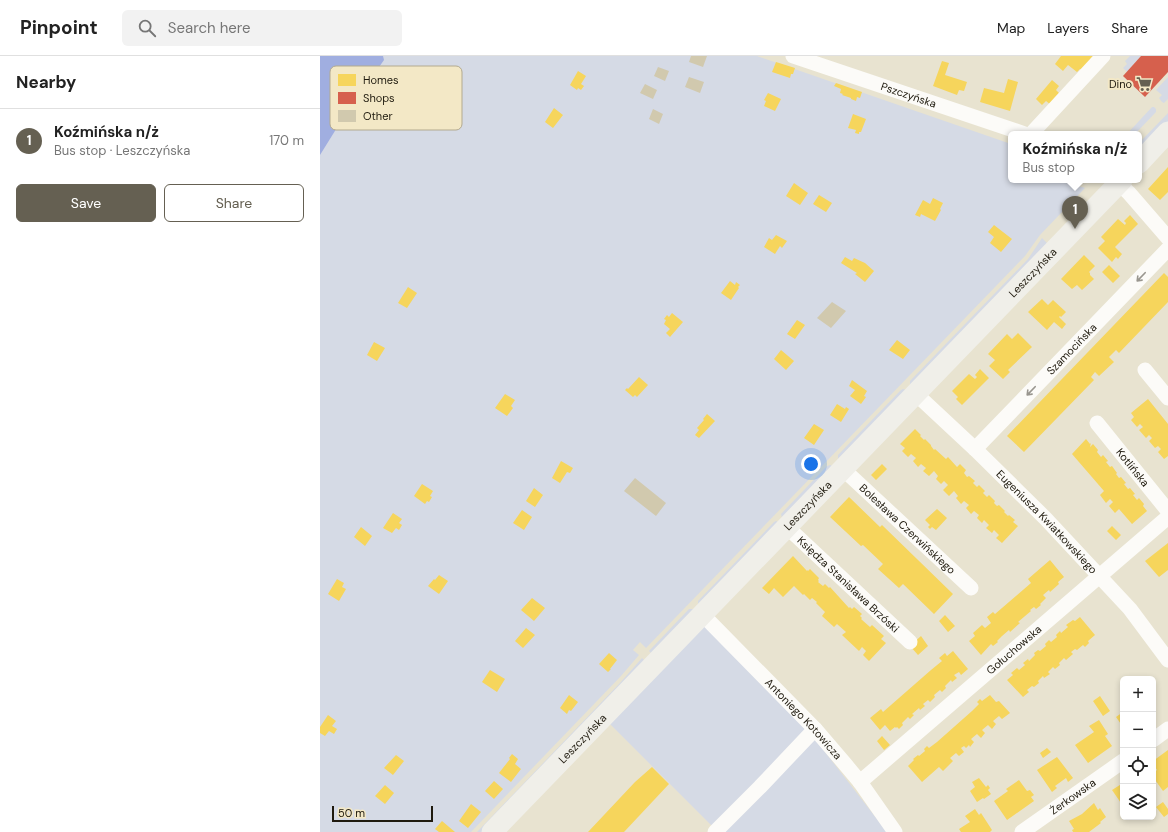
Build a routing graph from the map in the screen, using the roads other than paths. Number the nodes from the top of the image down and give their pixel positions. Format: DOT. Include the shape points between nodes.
graph roads {
  1 [pos="793,56"];
  2 [pos="1103,56"];
  3 [pos="1015,131"];
  4 [pos="1034,131"];
  5 [pos="1168,132"];
  6 [pos="1142,160"];
  7 [pos="1117,183"];
  8 [pos="1121,183"];
  9 [pos="1168,238"];
  10 [pos="1168,249"];
  11 [pos="1145,370"];
  12 [pos="916,394"];
  13 [pos="1168,398"];
  14 [pos="1097,423"];
  15 [pos="975,449"];
  16 [pos="843,469"];
  17 [pos="1168,511"];
  18 [pos="1168,517"];
  19 [pos="787,527"];
  20 [pos="1100,576"];
  21 [pos="971,588"];
  22 [pos="702,614"];
  23 [pos="910,642"];
  24 [pos="1168,660"];
  25 [pos="815,729"];
  26 [pos="1168,730"];
  27 [pos="1156,738"];
  28 [pos="1120,763"];
  29 [pos="860,782"];
  30 [pos="492,832"];
  31 [pos="715,832"];
  32 [pos="895,832"];
  33 [pos="1022,832"];
  1 -- 3 [label="street, Pszczyńska"];
  2 -- 4 [label="street"];
  5 -- 6 [label="street"];
  7 -- 12 [label="street, Leszczyńska"];
  8 -- 9 [label="street"];
  10 -- 15 [label="street, Szamocińska, one-way"];
  11 -- 13 [label="street"];
  12 -- 15 [label="street, Eugeniusza Kwiatkowskiego"];
  12 -- 16 [label="street, Leszczyńska"];
  14 -- 17 [label="street, Kotlińska"];
  15 -- 20 [label="street, Eugeniusza Kwiatkowskiego"];
  16 -- 19 [label="street, Leszczyńska"];
  16 -- 21 [label="street, Bolesława Czerwińskiego"];
  18 -- 20 [label="street, Gołuchowska"];
  19 -- 22 [label="street, Leszczyńska"];
  19 -- 23 [label="street, Księdza Stanisława Brzóski"];
  20 -- 24 [label="street, Eugeniusza Kwiatkowskiego" via="1130,609"];
  20 -- 29 [label="street, Gołuchowska"];
  22 -- 25 [label="street, Antoniego Kotowicza"];
  22 -- 30 [label="street, Leszczyńska"];
  25 -- 29 [label="street, Antoniego Kotowicza"];
  25 -- 31 [label="street"];
  26 -- 27 [label="street"];
  28 -- 33 [label="street, Żerkowska"];
  29 -- 32 [label="street, Antoniego Kotowicza"];
}
